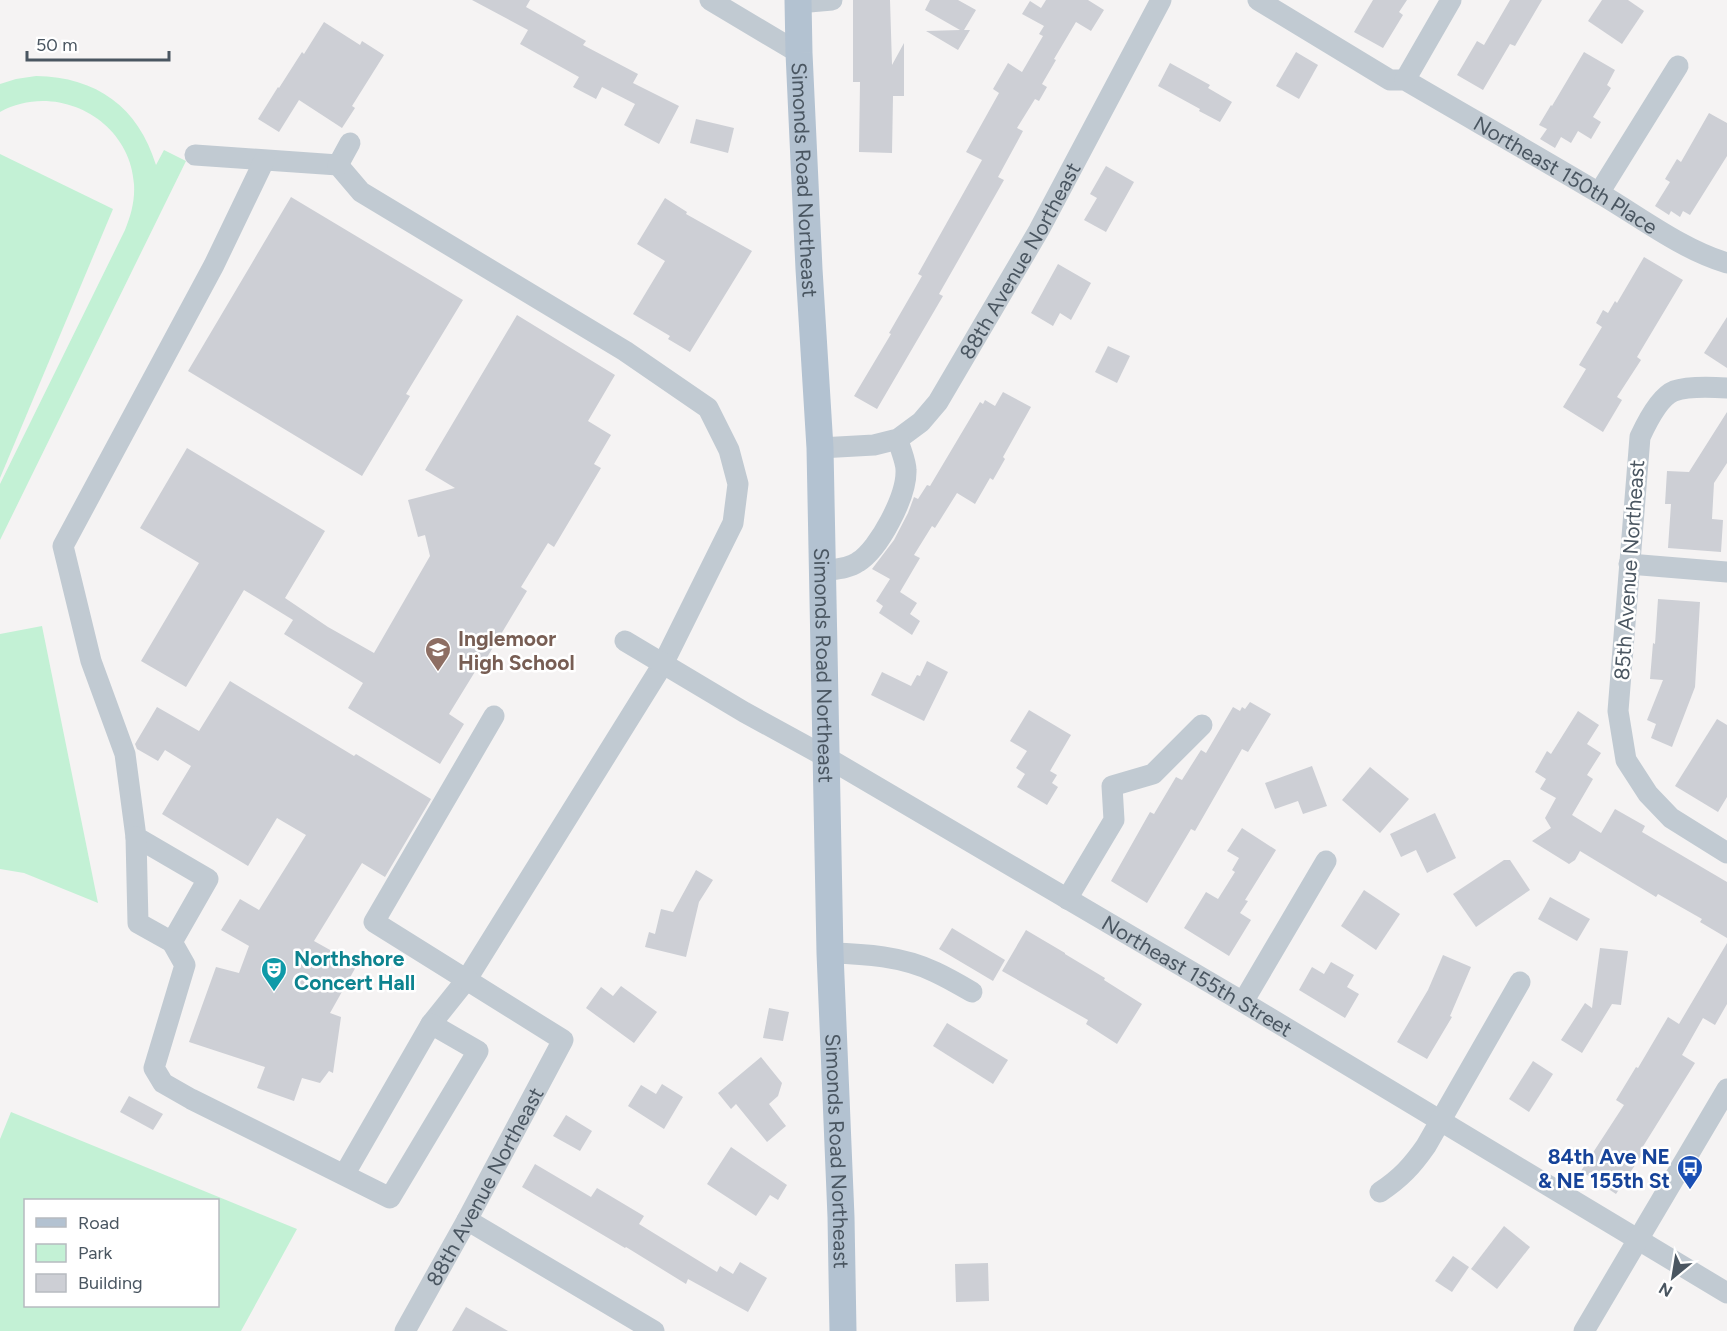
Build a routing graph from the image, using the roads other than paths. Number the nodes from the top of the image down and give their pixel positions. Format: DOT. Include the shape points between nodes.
graph roads {
  1 [pos="710,0"];
  2 [pos="832,0"];
  3 [pos="1161,0"];
  4 [pos="1258,0"];
  5 [pos="1451,0"];
  6 [pos="798,2"];
  7 [pos="799,52"];
  8 [pos="1678,66"];
  9 [pos="1405,80"];
  10 [pos="350,143"];
  11 [pos="195,155"];
  12 [pos="264,161"];
  13 [pos="338,165"];
  14 [pos="1599,193"];
  15 [pos="1727,263"];
  16 [pos="1727,388"];
  17 [pos="898,439"];
  18 [pos="820,448"];
  19 [pos="1629,564"];
  20 [pos="822,571"];
  21 [pos="1727,572"];
  22 [pos="625,641"];
  23 [pos="663,664"];
  24 [pos="494,716"];
  25 [pos="1202,725"];
  26 [pos="826,757"];
  27 [pos="136,837"];
  28 [pos="1726,851"];
  29 [pos="1326,861"];
  30 [pos="1067,899"];
  31 [pos="172,942"];
  32 [pos="830,952"];
  33 [pos="467,979"];
  34 [pos="1520,982"];
  35 [pos="972,992"];
  36 [pos="1243,1002"];
  37 [pos="431,1024"];
  38 [pos="1726,1093"];
  39 [pos="1440,1120"];
  40 [pos="344,1175"];
  41 [pos="1380,1192"];
  42 [pos="467,1220"];
  43 [pos="1638,1240"];
  44 [pos="1727,1293"];
  45 [pos="405,1331"];
  46 [pos="654,1331"];
  47 [pos="843,1331"];
  48 [pos="1584,1331"];
  1 -- 7 [label="street"];
  2 -- 6 [label="street"];
  3 -- 17 [label="street, 88th Avenue Northeast" via="1039,230 938,402 921,422"];
  4 -- 9 [label="street, Northeast 150th Place" via="1390,80"];
  5 -- 9 [label="street"];
  6 -- 7 [label="main road, Simonds Road Northeast"];
  7 -- 18 [label="main road, Simonds Road Northeast"];
  8 -- 14 [label="street"];
  9 -- 14 [label="street, Northeast 150th Place"];
  10 -- 13 [label="street"];
  11 -- 12 [label="street"];
  12 -- 13 [label="street"];
  12 -- 27 [label="street" via="214,265 63,546 91,661 125,754"];
  13 -- 23 [label="street" via="361,192 625,351 708,408 729,450 738,484 733,523"];
  14 -- 15 [label="street, Northeast 150th Place" via="1707,257"];
  16 -- 19 [label="street, 85th Avenue Northeast" via="1672,392 1652,412 1640,437"];
  17 -- 18 [label="street, 88th Avenue Northeast" via="874,445"];
  17 -- 20 [label="street" via="906,470 902,493 884,530 856,564"];
  18 -- 20 [label="main road, Simonds Road Northeast"];
  19 -- 21 [label="street"];
  19 -- 28 [label="street, 85th Avenue Northeast" via="1618,711 1626,760 1648,794 1671,818"];
  20 -- 26 [label="main road, Simonds Road Northeast"];
  22 -- 23 [label="street, Northeast 155th Street"];
  23 -- 26 [label="street, Northeast 155th Street"];
  23 -- 33 [label="street"];
  24 -- 33 [label="street" via="374,922"];
  25 -- 30 [label="street" via="1153,774 1112,786 1114,820"];
  26 -- 30 [label="street, Northeast 155th Street"];
  26 -- 32 [label="main road, Simonds Road Northeast"];
  27 -- 31 [label="street" via="138,923"];
  27 -- 31 [label="street" via="208,879"];
  29 -- 36 [label="street"];
  30 -- 36 [label="street, Northeast 155th Street"];
  31 -- 40 [label="street" via="185,965 154,1068 163,1083"];
  32 -- 35 [label="street" via="910,963"];
  32 -- 47 [label="main road, Simonds Road Northeast"];
  33 -- 37 [label="street"];
  33 -- 42 [label="street, 88th Avenue Northeast" via="563,1040"];
  34 -- 39 [label="street"];
  36 -- 39 [label="street, Northeast 155th Street"];
  37 -- 40 [label="street"];
  37 -- 40 [label="street" via="478,1051 390,1198"];
  38 -- 43 [label="street"];
  39 -- 41 [label="street" via="1413,1164"];
  39 -- 43 [label="street, Northeast 155th Street"];
  42 -- 45 [label="street, 88th Avenue Northeast"];
  42 -- 46 [label="street"];
  43 -- 44 [label="street, Northeast 155th Street"];
  43 -- 48 [label="street"];
}
